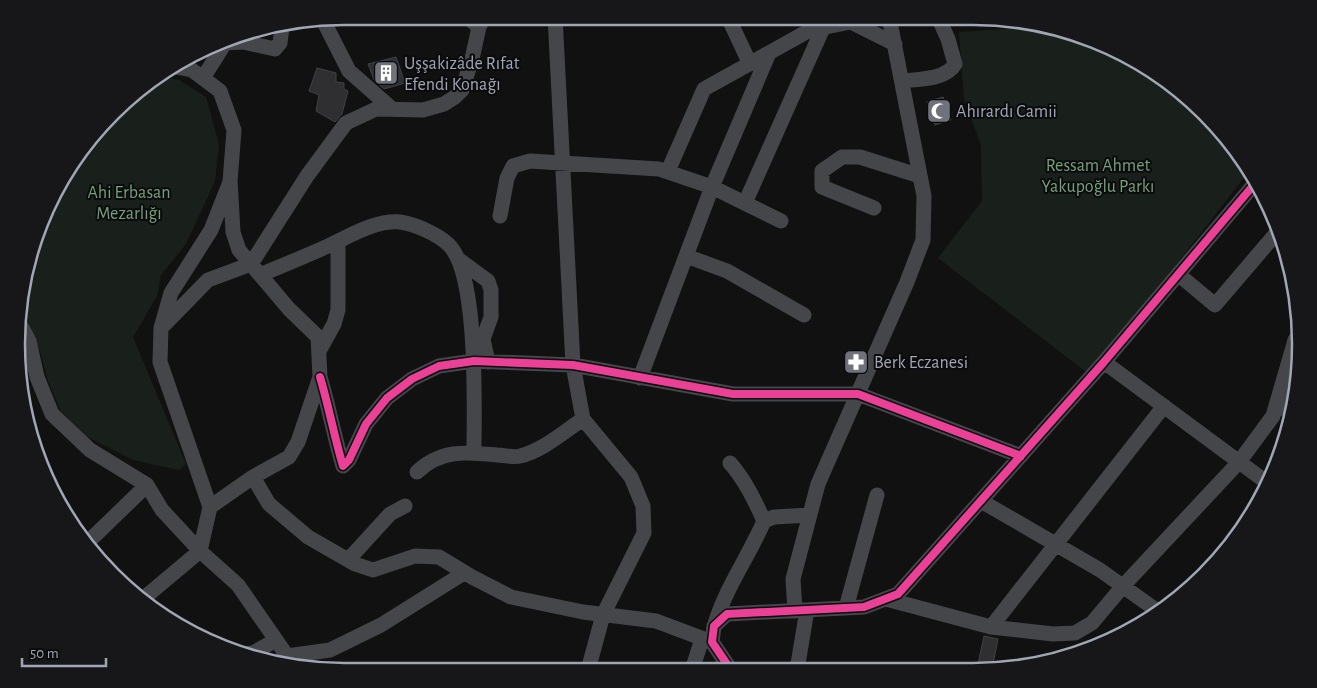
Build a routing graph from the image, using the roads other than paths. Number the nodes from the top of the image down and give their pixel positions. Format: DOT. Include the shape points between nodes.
graph roads {
  1 [pos="481,25"];
  2 [pos="555,25"];
  3 [pos="732,25"];
  4 [pos="837,25"];
  5 [pos="857,25"];
  6 [pos="891,25"];
  7 [pos="942,25"];
  8 [pos="326,26"];
  9 [pos="823,28"];
  10 [pos="281,31"];
  11 [pos="241,42"];
  12 [pos="895,44"];
  13 [pos="221,50"];
  14 [pos="769,53"];
  15 [pos="750,64"];
  16 [pos="183,68"];
  17 [pos="203,78"];
  18 [pos="902,81"];
  19 [pos="391,108"];
  20 [pos="563,164"];
  21 [pos="668,172"];
  22 [pos="920,176"];
  23 [pos="230,180"];
  24 [pos="712,187"];
  25 [pos="1251,188"];
  26 [pos="745,203"];
  27 [pos="874,208"];
  28 [pos="500,216"];
  29 [pos="782,221"];
  30 [pos="1273,237"];
  31 [pos="338,241"];
  32 [pos="686,256"];
  33 [pos="458,260"];
  34 [pos="256,269"];
  35 [pos="1178,274"];
  36 [pos="804,315"];
  37 [pos="161,328"];
  38 [pos="25,334"];
  39 [pos="319,351"];
  40 [pos="1292,351"];
  41 [pos="481,361"];
  42 [pos="1104,362"];
  43 [pos="572,365"];
  44 [pos="320,377"];
  45 [pos="640,378"];
  46 [pos="858,394"];
  47 [pos="1287,398"];
  48 [pos="1164,406"];
  49 [pos="1273,416"];
  50 [pos="583,418"];
  51 [pos="474,453"];
  52 [pos="1021,456"];
  53 [pos="1239,462"];
  54 [pos="730,463"];
  55 [pos="417,472"];
  56 [pos="253,477"];
  57 [pos="1262,479"];
  58 [pos="147,485"];
  59 [pos="877,495"];
  60 [pos="981,501"];
  61 [pos="405,506"];
  62 [pos="210,507"];
  63 [pos="810,515"];
  64 [pos="764,521"];
  65 [pos="92,539"];
  66 [pos="1057,545"];
  67 [pos="200,551"];
  68 [pos="348,560"];
  69 [pos="464,573"];
  70 [pos="1123,586"];
  71 [pos="148,595"];
  72 [pos="886,599"];
  73 [pos="1152,607"];
  74 [pos="846,608"];
  75 [pos="801,610"];
  76 [pos="603,615"];
  77 [pos="714,626"];
  78 [pos="991,627"];
  79 [pos="276,640"];
  80 [pos="707,640"];
  81 [pos="257,651"];
  82 [pos="289,658"];
  83 [pos="297,659"];
  84 [pos="590,663"];
  85 [pos="696,663"];
  86 [pos="725,663"];
  87 [pos="797,663"];
  1 -- 19 [label="street" via="462,90 455,98 423,110"];
  2 -- 20 [label="street"];
  3 -- 15 [label="street"];
  4 -- 9 [label="street"];
  5 -- 12 [label="street"];
  6 -- 12 [label="street"];
  7 -- 18 [label="street" via="955,64 952,70 943,75"];
  8 -- 19 [label="street" via="349,71"];
  9 -- 14 [label="street" via="810,30"];
  9 -- 26 [label="street"];
  10 -- 11 [label="street" via="280,43 275,49"];
  12 -- 18 [label="street"];
  13 -- 17 [label="street"];
  14 -- 15 [label="street"];
  14 -- 24 [label="street"];
  15 -- 21 [label="street" via="704,89"];
  16 -- 17 [label="street"];
  17 -- 23 [label="street" via="220,91 234,130"];
  18 -- 22 [label="street"];
  19 -- 34 [label="street" via="376,109 346,123 308,176"];
  20 -- 21 [label="street"];
  20 -- 28 [label="street" via="530,161 513,166 507,178"];
  20 -- 43 [label="street"];
  21 -- 24 [label="street"];
  22 -- 27 [label="street" via="860,156 842,157 822,170 822,187"];
  22 -- 46 [label="street" via="924,196 923,240"];
  23 -- 34 [label="street" via="233,232 239,250"];
  23 -- 37 [label="street" via="210,230 171,293"];
  24 -- 26 [label="street"];
  24 -- 32 [label="street"];
  25 -- 35 [label="street"];
  26 -- 29 [label="street"];
  30 -- 35 [label="street" via="1215,305"];
  31 -- 33 [label="street" via="371,226 400,222 424,230 449,244"];
  31 -- 34 [label="street"];
  31 -- 39 [label="street" via="338,310"];
  32 -- 36 [label="street" via="727,271"];
  32 -- 45 [label="street"];
  33 -- 41 [label="street" via="467,288"];
  33 -- 41 [label="street" via="488,281 491,290 491,317 483,339"];
  34 -- 37 [label="street" via="208,280"];
  34 -- 39 [label="street" via="289,309 318,337"];
  35 -- 42 [label="street"];
  37 -- 62 [label="street" via="160,362"];
  38 -- 58 [label="street" via="37,377 52,414 90,450"];
  39 -- 44 [label="street"];
  40 -- 49 [label="street"];
  41 -- 43 [label="street"];
  41 -- 44 [label="street" via="439,366 412,379 387,398 366,424 343,466"];
  41 -- 51 [label="street"];
  42 -- 48 [label="street"];
  42 -- 52 [label="street"];
  43 -- 45 [label="street"];
  43 -- 50 [label="street"];
  44 -- 56 [label="street" via="298,442 289,457"];
  45 -- 46 [label="street" via="733,394"];
  46 -- 52 [label="street"];
  46 -- 63 [label="street" via="818,484"];
  47 -- 49 [label="street"];
  48 -- 53 [label="street"];
  48 -- 66 [label="street"];
  49 -- 53 [label="street"];
  50 -- 51 [label="street" via="519,457"];
  50 -- 76 [label="street" via="631,476 643,506 644,533"];
  51 -- 55 [label="street" via="430,460"];
  52 -- 60 [label="street"];
  53 -- 57 [label="street"];
  53 -- 70 [label="street"];
  54 -- 64 [label="street"];
  56 -- 62 [label="street"];
  56 -- 68 [label="street" via="269,504 308,537"];
  58 -- 65 [label="street"];
  58 -- 67 [label="street" via="162,510"];
  59 -- 74 [label="street"];
  60 -- 66 [label="street"];
  60 -- 72 [label="street" via="898,594"];
  61 -- 68 [label="street" via="390,514"];
  62 -- 67 [label="street"];
  63 -- 64 [label="street" via="774,517"];
  63 -- 75 [label="street" via="793,579"];
  64 -- 77 [label="street" via="722,602"];
  66 -- 70 [label="street"];
  66 -- 78 [label="street"];
  67 -- 71 [label="street"];
  67 -- 79 [label="street" via="238,585"];
  68 -- 69 [label="street" via="373,570 415,556 439,557"];
  69 -- 76 [label="street" via="511,597"];
  69 -- 83 [label="street" via="381,625 330,650"];
  70 -- 73 [label="street"];
  70 -- 78 [label="street" via="1092,623 1075,633 1053,634"];
  72 -- 74 [label="street" via="864,607"];
  72 -- 78 [label="street"];
  74 -- 75 [label="street"];
  75 -- 77 [label="street" via="727,614"];
  75 -- 87 [label="street"];
  76 -- 80 [label="street" via="656,621"];
  76 -- 84 [label="street"];
  77 -- 80 [label="street"];
  79 -- 81 [label="street"];
  79 -- 82 [label="street"];
  80 -- 85 [label="street"];
  80 -- 86 [label="street"];
}
